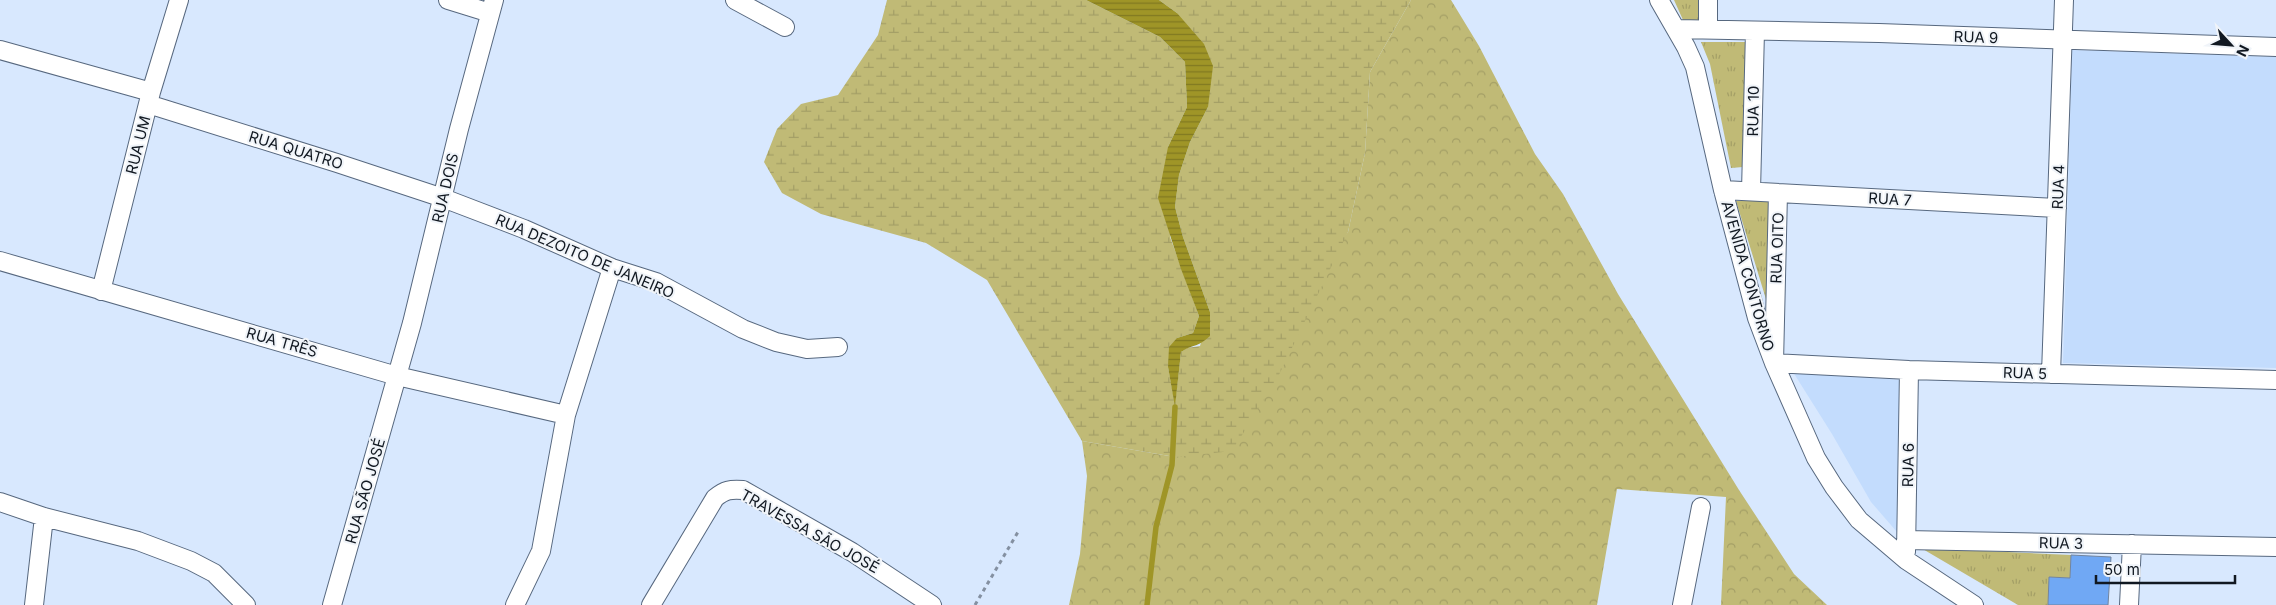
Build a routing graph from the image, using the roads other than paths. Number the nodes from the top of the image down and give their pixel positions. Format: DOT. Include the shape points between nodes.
graph roads {
  1 [pos="179,0"];
  2 [pos="448,0"];
  3 [pos="735,0"];
  4 [pos="1658,0"];
  5 [pos="1708,0"];
  6 [pos="2064,0"];
  7 [pos="492,7"];
  8 [pos="785,27"];
  9 [pos="1676,29"];
  10 [pos="1708,30"];
  11 [pos="1755,30"];
  12 [pos="2062,40"];
  13 [pos="2276,47"];
  14 [pos="0,50"];
  15 [pos="150,98"];
  16 [pos="1723,190"];
  17 [pos="1751,191"];
  18 [pos="1778,193"];
  19 [pos="443,198"];
  20 [pos="2057,208"];
  21 [pos="0,261"];
  22 [pos="612,268"];
  23 [pos="101,291"];
  24 [pos="838,347"];
  25 [pos="1774,363"];
  26 [pos="1909,370"];
  27 [pos="2051,374"];
  28 [pos="398,376"];
  29 [pos="2276,380"];
  30 [pos="566,415"];
  31 [pos="0,502"];
  32 [pos="1701,507"];
  33 [pos="44,517"];
  34 [pos="1906,540"];
  35 [pos="2132,544"];
  36 [pos="2276,547"];
  37 [pos="1906,560"];
  38 [pos="34,605"];
  39 [pos="246,605"];
  40 [pos="332,605"];
  41 [pos="515,605"];
  42 [pos="651,605"];
  43 [pos="932,605"];
  44 [pos="1682,605"];
  45 [pos="1974,605"];
  46 [pos="2129,605"];
  1 -- 15 [label="street, RUA UM"];
  2 -- 7 [label="street"];
  3 -- 8 [label="street"];
  4 -- 9 [label="street, AVENIDA CONTORNO"];
  5 -- 10 [label="street"];
  6 -- 12 [label="street, RUA 4"];
  7 -- 19 [label="street, RUA DOIS"];
  9 -- 10 [label="street, RUA 9"];
  9 -- 16 [label="street, AVENIDA CONTORNO" via="1698,78"];
  10 -- 11 [label="street, RUA 9"];
  11 -- 12 [label="street, RUA 9"];
  11 -- 17 [label="street, RUA 10"];
  12 -- 13 [label="street, RUA 9"];
  12 -- 20 [label="street, RUA 4"];
  14 -- 15 [label="street, RUA QUATRO"];
  15 -- 19 [label="street, RUA QUATRO"];
  15 -- 23 [label="street, RUA UM"];
  16 -- 17 [label="street, RUA 7"];
  16 -- 25 [label="street, AVENIDA CONTORNO" via="1746,278"];
  17 -- 18 [label="street, RUA 7"];
  18 -- 20 [label="street, RUA 7"];
  18 -- 25 [label="street, RUA OITO"];
  19 -- 22 [label="street, RUA DEZOITO DE JANEIRO"];
  19 -- 28 [label="street, RUA DOIS"];
  20 -- 27 [label="street, RUA 4"];
  21 -- 23 [label="street, RUA TRÊS"];
  22 -- 24 [label="street, RUA DEZOITO DE JANEIRO" via="656,282 744,329 776,342 807,349"];
  22 -- 30 [label="street"];
  23 -- 28 [label="street, RUA TRÊS"];
  25 -- 26 [label="street, RUA 5"];
  25 -- 37 [label="street, AVENIDA CONTORNO" via="1816,458 1834,487 1859,520"];
  26 -- 27 [label="street, RUA 5"];
  26 -- 34 [label="street, RUA 6"];
  27 -- 29 [label="street, RUA 5"];
  28 -- 30 [label="street, RUA TRÊS"];
  28 -- 40 [label="street, RUA SÃO JOSÉ"];
  30 -- 41 [label="street" via="541,551"];
  31 -- 33 [label="street"];
  32 -- 44 [label="street"];
  33 -- 38 [label="street"];
  33 -- 39 [label="street" via="138,541 191,561 214,573"];
  34 -- 35 [label="street, RUA 3"];
  34 -- 37 [label="street, RUA 6"];
  35 -- 36 [label="street, RUA 3"];
  35 -- 46 [label="street"];
  37 -- 45 [label="street, AVENIDA CONTORNO"];
  42 -- 43 [label="street, TRAVESSA SÃO JOSÉ" via="715,498 731,489 743,490 852,552"];
}
